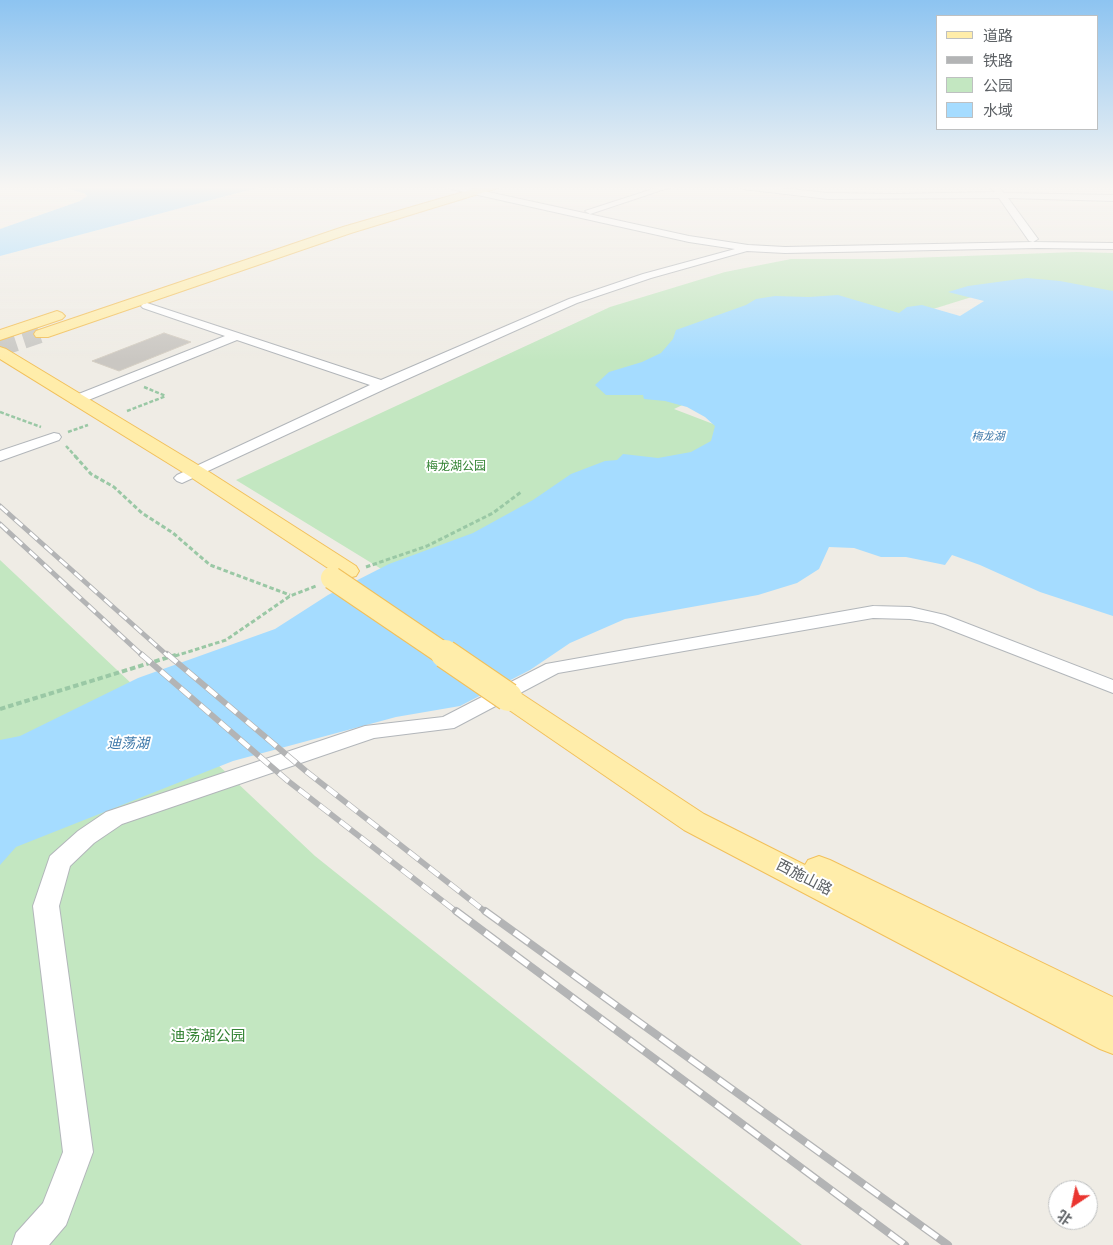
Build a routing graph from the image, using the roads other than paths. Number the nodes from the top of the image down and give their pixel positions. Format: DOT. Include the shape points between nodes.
graph roads {
  1 [pos="273,244"];
  2 [pos="294,244"];
  3 [pos="308,244"];
  4 [pos="319,244"];
  5 [pos="697,244"];
  6 [pos="736,244"];
  7 [pos="740,244"];
  8 [pos="805,244"];
  9 [pos="749,246"];
  10 [pos="1113,246"];
  11 [pos="690,264"];
  12 [pos="146,306"];
  13 [pos="0,335"];
  14 [pos="237,336"];
  15 [pos="35,340"];
  16 [pos="2,358"];
  17 [pos="382,385"];
  18 [pos="76,400"];
  19 [pos="56,437"];
  20 [pos="0,456"];
  21 [pos="189,475"];
  22 [pos="1113,687"];
  23 [pos="514,692"];
  24 [pos="1113,1014"];
  25 [pos="1113,1038"];
  26 [pos="28,1245"];
  1 -- 13 [label="main road"];
  2 -- 15 [label="main road"];
  3 -- 15 [label="main road"];
  4 -- 12 [label="main road"];
  5 -- 11 [label="street" via="701,253"];
  6 -- 9 [label="street"];
  7 -- 9 [label="street"];
  8 -- 9 [label="street"];
  9 -- 10 [label="street" via="785,250"];
  9 -- 11 [label="street"];
  11 -- 17 [label="street" via="573,301"];
  12 -- 14 [label="street"];
  12 -- 15 [label="main road"];
  14 -- 17 [label="street"];
  14 -- 18 [label="street"];
  15 -- 16 [label="main road"];
  16 -- 18 [label="main road"];
  16 -- 21 [label="main road"];
  17 -- 21 [label="street"];
  18 -- 21 [label="main road"];
  19 -- 20 [label="street"];
  21 -- 23 [label="main road, bridge"];
  22 -- 26 [label="street" via="938,619 910,613 873,612 553,668 447,723 372,731 114,818 86,837 59,862 46,906 78,1152 54,1214"];
  23 -- 24 [label="main road, 西施山路" via="705,812"];
  23 -- 25 [label="main road, 西施山路" via="694,822"];
}
